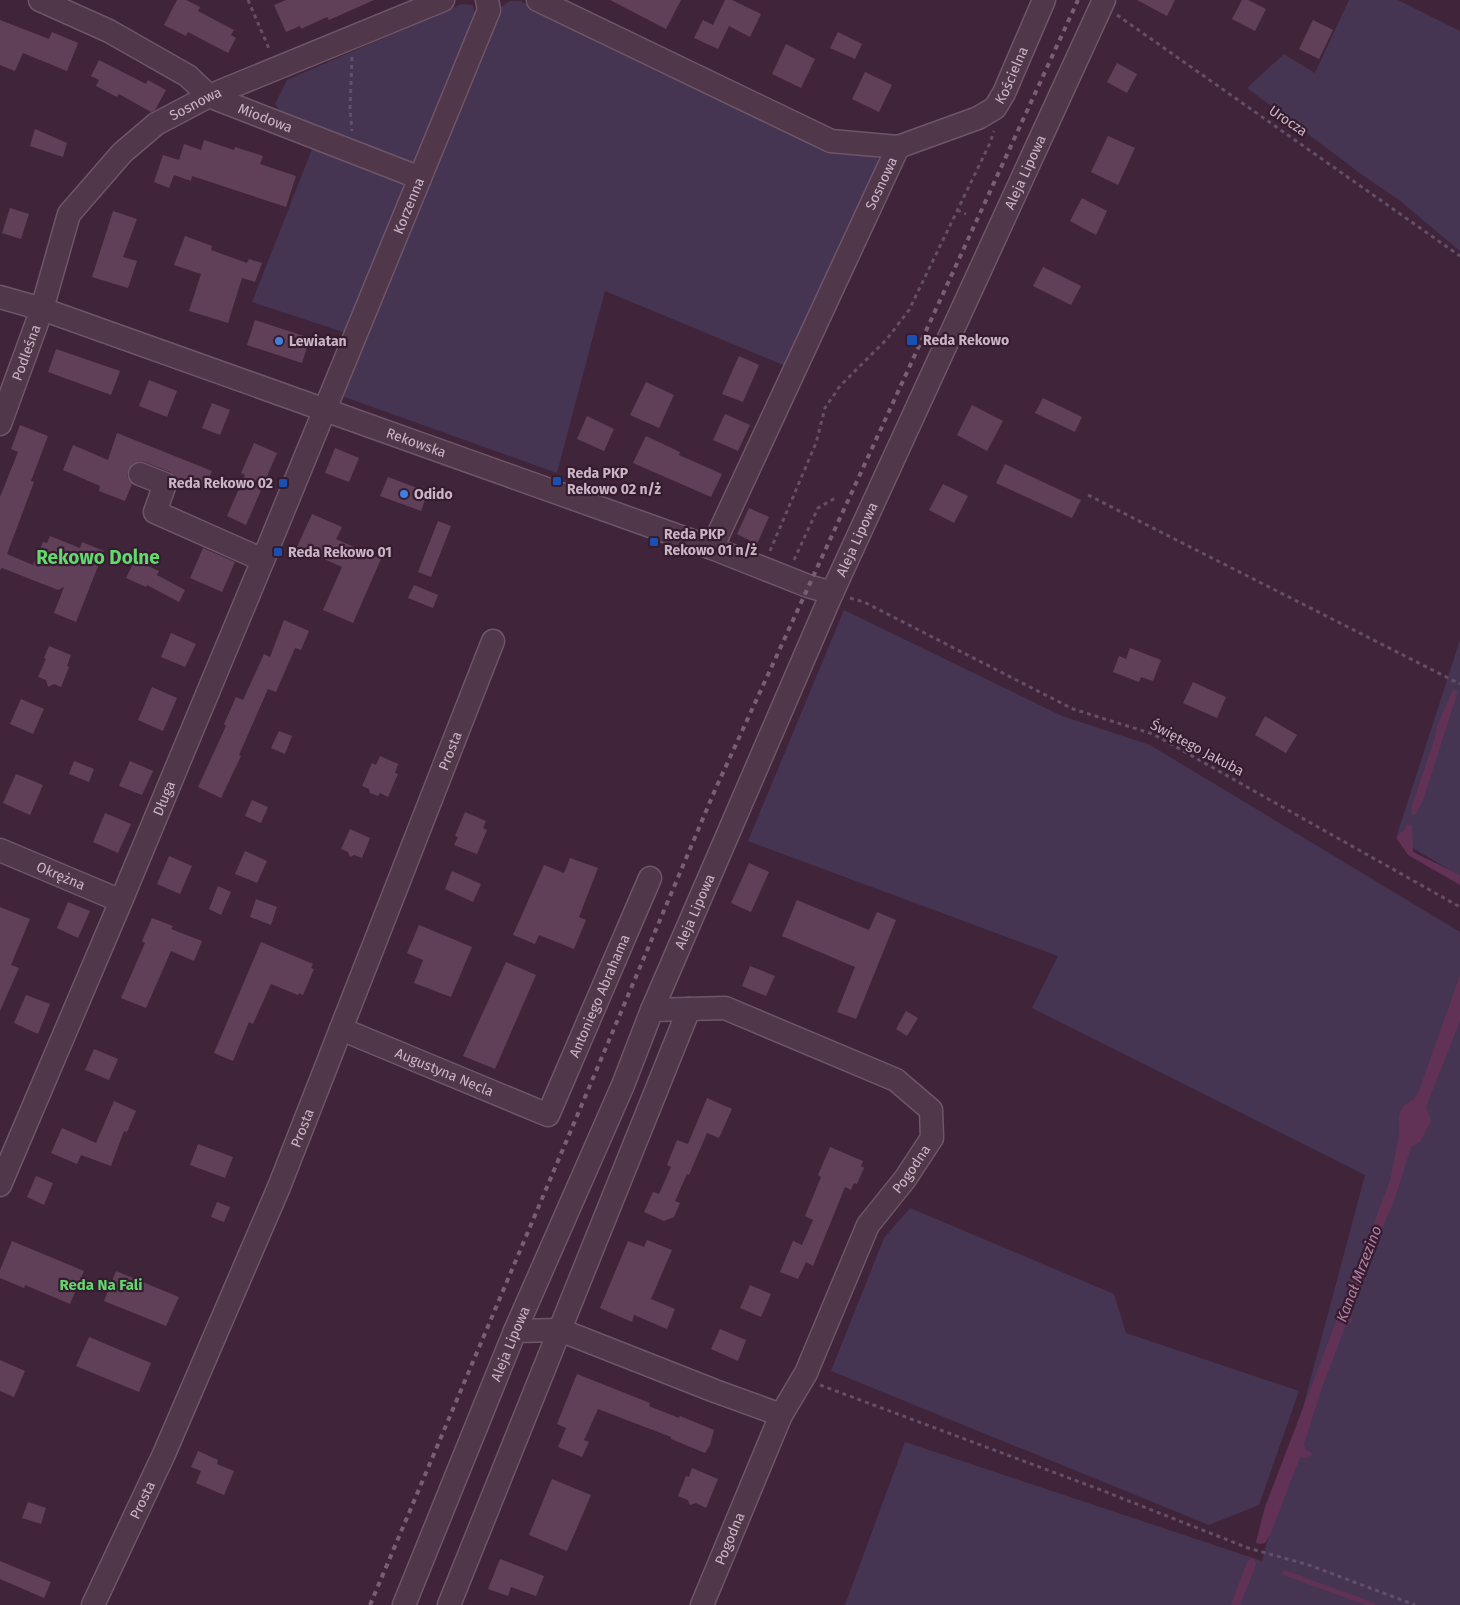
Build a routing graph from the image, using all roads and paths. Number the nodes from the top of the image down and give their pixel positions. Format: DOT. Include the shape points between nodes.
graph roads {
  1 [pos="40,0"];
  2 [pos="248,0"];
  3 [pos="443,0"];
  4 [pos="487,0"];
  5 [pos="538,0"];
  6 [pos="1044,0"];
  7 [pos="1103,2"];
  8 [pos="353,36"];
  9 [pos="277,68"];
  10 [pos="209,96"];
  11 [pos="995,108"];
  12 [pos="898,147"];
  13 [pos="355,154"];
  14 [pos="420,178"];
  15 [pos="957,210"];
  16 [pos="966,214"];
  17 [pos="1460,256"];
  18 [pos="0,297"];
  19 [pos="42,309"];
  20 [pos="325,411"];
  21 [pos="0,424"];
  22 [pos="140,474"];
  23 [pos="1088,495"];
  24 [pos="837,497"];
  25 [pos="712,548"];
  26 [pos="264,560"];
  27 [pos="791,566"];
  28 [pos="764,568"];
  29 [pos="832,593"];
  30 [pos="493,641"];
  31 [pos="1460,684"];
  32 [pos="0,850"];
  33 [pos="650,878"];
  34 [pos="121,901"];
  35 [pos="1460,907"];
  36 [pos="688,1009"];
  37 [pos="652,1010"];
  38 [pos="341,1029"];
  39 [pos="623,1085"];
  40 [pos="653,1098"];
  41 [pos="548,1115"];
  42 [pos="0,1185"];
  43 [pos="560,1330"];
  44 [pos="515,1331"];
  45 [pos="803,1379"];
  46 [pos="781,1415"];
  47 [pos="92,1605"];
  48 [pos="404,1605"];
  49 [pos="449,1605"];
  50 [pos="702,1605"];
  51 [pos="1415,1605"];
  1 -- 10 [label="street, Miodowa" via="109,31 188,76"];
  2 -- 9 [label="path"];
  3 -- 8 [label="street, Sosnowa"];
  4 -- 14 [label="street, Korzenna" via="489,10"];
  5 -- 12 [label="street, Sosnowa" via="831,141"];
  6 -- 11 [label="street, Kościelna"];
  7 -- 17 [label="path, Urocza"];
  7 -- 29 [label="street, Aleja Lipowa"];
  8 -- 9 [label="street, Sosnowa"];
  8 -- 13 [label="path" via="350,109"];
  9 -- 10 [label="street, Sosnowa"];
  10 -- 13 [label="street, Miodowa"];
  10 -- 19 [label="street, Sosnowa" via="156,124 122,153 69,214"];
  11 -- 12 [label="street, Kościelna" via="978,118"];
  11 -- 15 [label="path" via="996,123 990,143"];
  12 -- 25 [label="street, Sosnowa"];
  13 -- 14 [label="street, Miodowa"];
  14 -- 20 [label="street, Korzenna"];
  15 -- 16 [label="path"];
  15 -- 28 [label="path" via="909,310 887,339 840,386 825,408 816,443"];
  18 -- 19 [label="street, Rekowska"];
  19 -- 20 [label="street, Rekowska"];
  19 -- 21 [label="street, Podleśna"];
  20 -- 25 [label="street, Rekowska"];
  20 -- 26 [label="street, Długa"];
  22 -- 26 [label="street" via="165,484 155,512"];
  23 -- 31 [label="path"];
  24 -- 27 [label="path" via="818,508"];
  25 -- 28 [label="street, Rekowska"];
  26 -- 34 [label="street, Długa"];
  28 -- 29 [label="street, Rekowska"];
  29 -- 35 [label="path, Świętego Jakuba" via="864,602 1073,709 1153,734"];
  29 -- 37 [label="street, Aleja Lipowa"];
  30 -- 38 [label="street, Prosta"];
  32 -- 34 [label="street, Okrężna"];
  33 -- 41 [label="street, Antoniego Abrahama"];
  34 -- 42 [label="street, Długa"];
  36 -- 37 [label="street, Pogodna"];
  36 -- 40 [label="street"];
  36 -- 45 [label="street, Pogodna" via="725,1008 896,1080 932,1110 932,1138 905,1179 868,1225"];
  37 -- 39 [label="street, Aleja Lipowa"];
  38 -- 41 [label="street, Augustyna Necla"];
  38 -- 47 [label="street, Prosta" via="268,1213 164,1454"];
  39 -- 40 [label="street"];
  39 -- 44 [label="street, Aleja Lipowa"];
  40 -- 43 [label="street"];
  43 -- 44 [label="street"];
  43 -- 46 [label="street"];
  43 -- 49 [label="street"];
  44 -- 48 [label="street, Aleja Lipowa"];
  45 -- 46 [label="street, Pogodna"];
  45 -- 51 [label="path" via="1248,1548"];
  46 -- 50 [label="street, Pogodna"];
}
